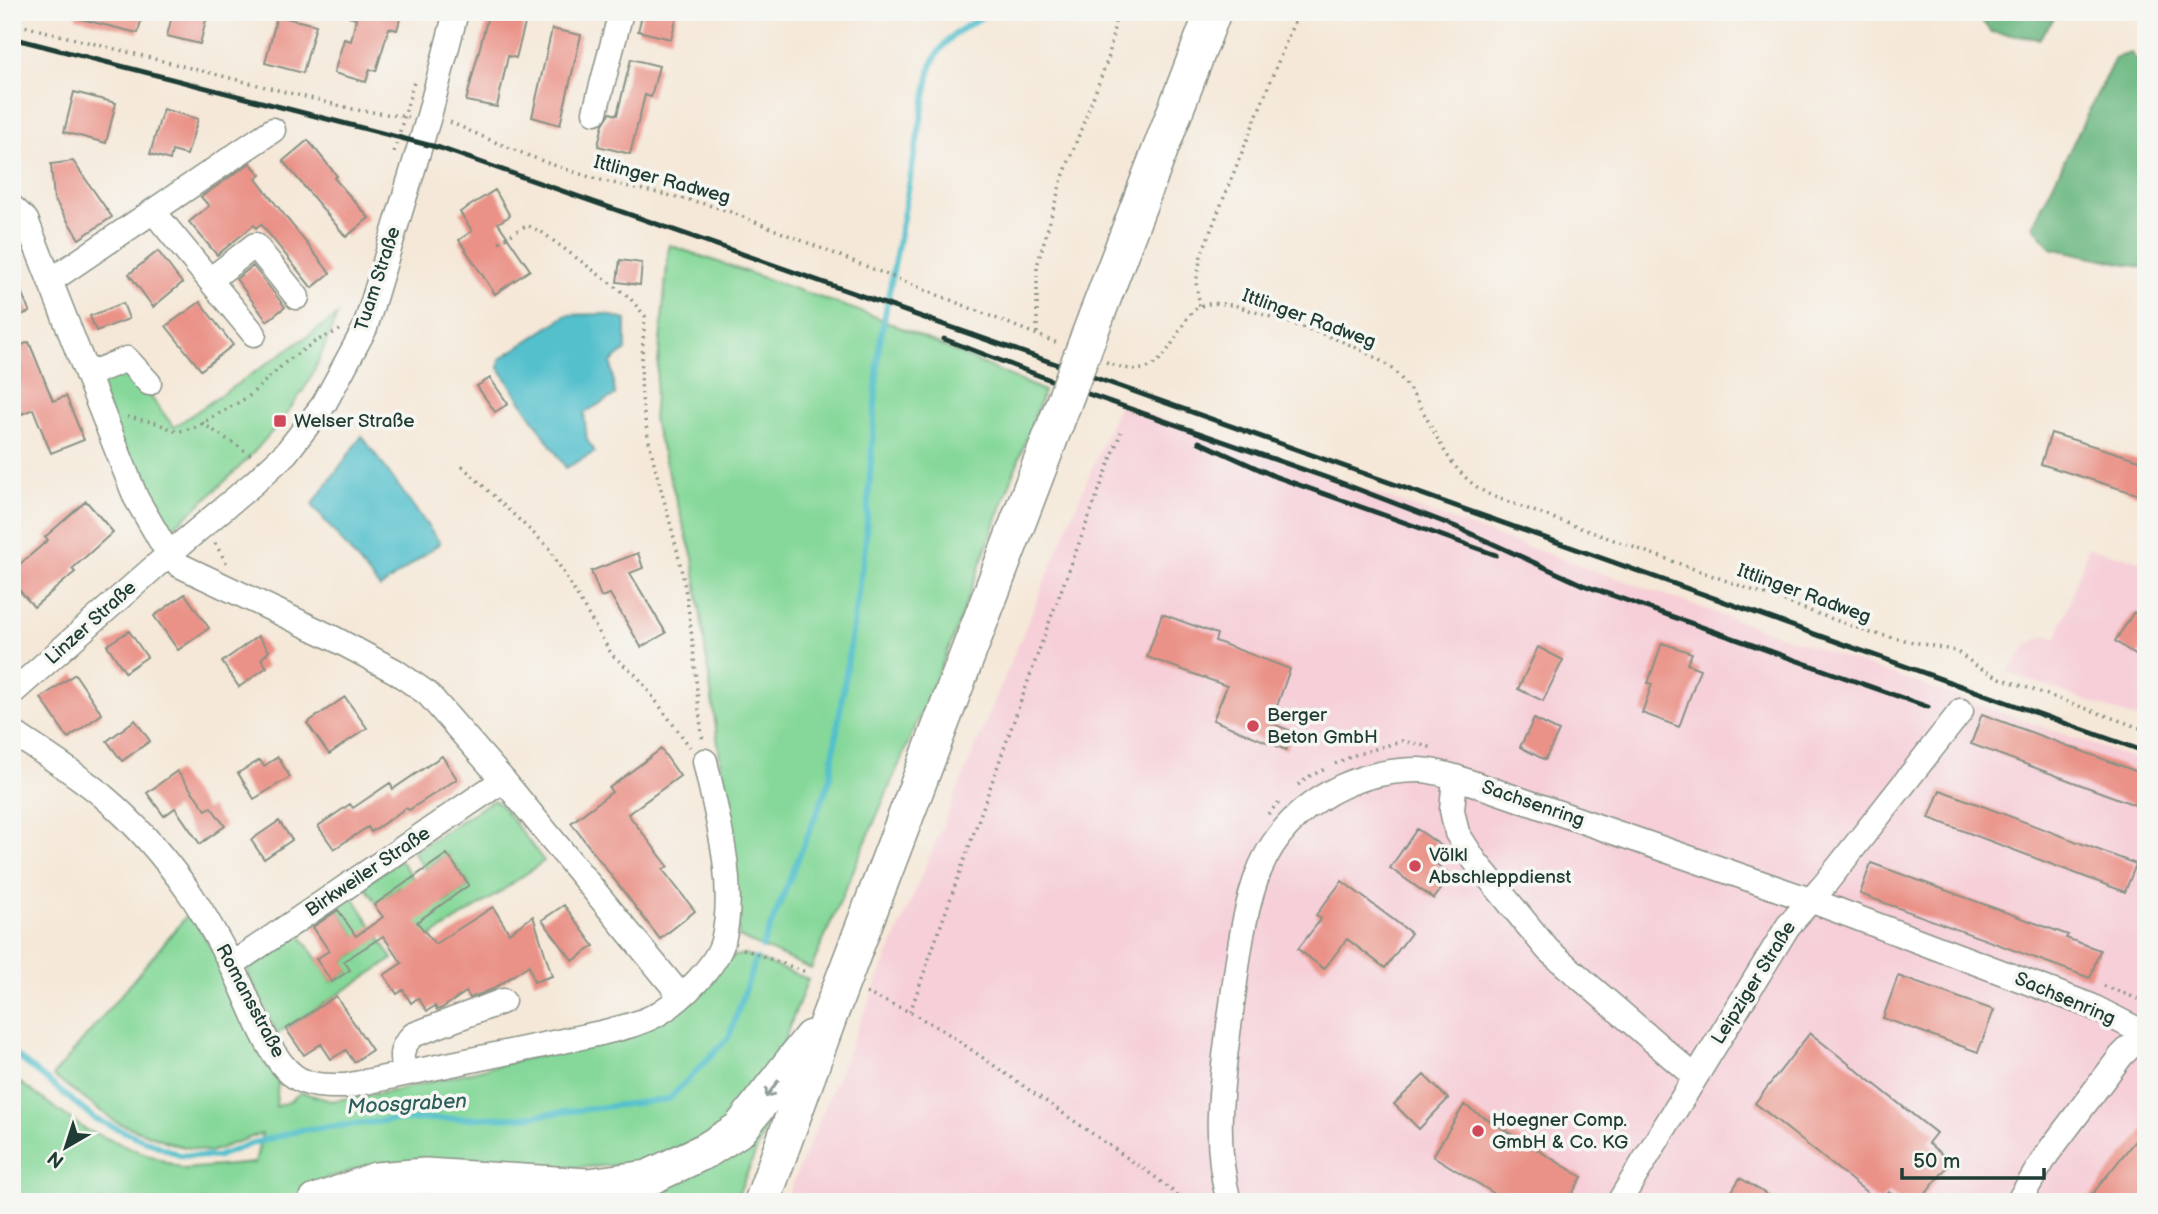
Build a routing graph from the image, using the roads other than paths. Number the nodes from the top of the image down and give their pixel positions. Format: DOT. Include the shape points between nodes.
graph roads {
  1 [pos="456,12"];
  2 [pos="621,12"];
  3 [pos="1213,12"];
  4 [pos="595,111"];
  5 [pos="273,130"];
  6 [pos="12,207"];
  7 [pos="153,211"];
  8 [pos="210,280"];
  9 [pos="50,281"];
  10 [pos="298,297"];
  11 [pos="254,334"];
  12 [pos="87,375"];
  13 [pos="149,383"];
  14 [pos="169,554"];
  15 [pos="12,692"];
  16 [pos="1961,711"];
  17 [pos="12,732"];
  18 [pos="706,766"];
  19 [pos="1455,777"];
  20 [pos="505,782"];
  21 [pos="1810,900"];
  22 [pos="231,965"];
  23 [pos="681,996"];
  24 [pos="503,1001"];
  25 [pos="829,1017"];
  26 [pos="2144,1034"];
  27 [pos="405,1073"];
  28 [pos="1695,1077"];
  29 [pos="425,1176"];
  30 [pos="316,1202"];
  31 [pos="482,1202"];
  32 [pos="762,1202"];
  33 [pos="1228,1202"];
  34 [pos="1619,1202"];
  35 [pos="2018,1202"];
  1 -- 14 [label="street, Tuam Straße" via="365,328 324,404 286,453 228,508"];
  2 -- 4 [label="street"];
  3 -- 25 [label="highway, bridge"];
  5 -- 7 [label="street"];
  6 -- 9 [label="street" via="26,220"];
  7 -- 8 [label="street"];
  7 -- 9 [label="street"];
  8 -- 10 [label="street" via="255,245"];
  8 -- 11 [label="street"];
  9 -- 12 [label="street"];
  12 -- 13 [label="street" via="127,359"];
  12 -- 14 [label="street" via="136,498"];
  14 -- 15 [label="street, Linzer Straße"];
  14 -- 20 [label="street" via="179,565 395,671 428,694"];
  16 -- 21 [label="street, Leipziger Straße"];
  17 -- 22 [label="street, Romansstraße" via="103,796 139,831 189,893"];
  18 -- 23 [label="street, Romansstraße" via="727,878 723,943 710,966"];
  19 -- 21 [label="street, Sachsenring"];
  19 -- 28 [label="street" via="1452,810 1457,833 1475,861 1548,950"];
  19 -- 33 [label="street, Sachsenring" via="1421,770 1375,774 1339,786 1284,829 1265,856 1243,930 1222,1074 1221,1173"];
  20 -- 22 [label="street, Birkweiler Straße"];
  20 -- 23 [label="street"];
  21 -- 26 [label="street, Sachsenring" via="2091,1006"];
  21 -- 28 [label="street, Leipziger Straße" via="1788,926"];
  22 -- 27 [label="street, Romansstraße" via="269,1045 294,1076 308,1084 346,1086"];
  23 -- 27 [label="street, Romansstraße" via="660,1013 613,1030"];
  24 -- 27 [label="street" via="412,1035 402,1046"];
  25 -- 29 [label="highway, one-way" via="740,1129 648,1178 588,1186"];
  25 -- 32 [label="highway"];
  26 -- 35 [label="street" via="2121,1056 2047,1154"];
  28 -- 34 [label="street, Leipziger Straße"];
  29 -- 30 [label="highway" via="376,1180"];
  29 -- 31 [label="highway"];
}
